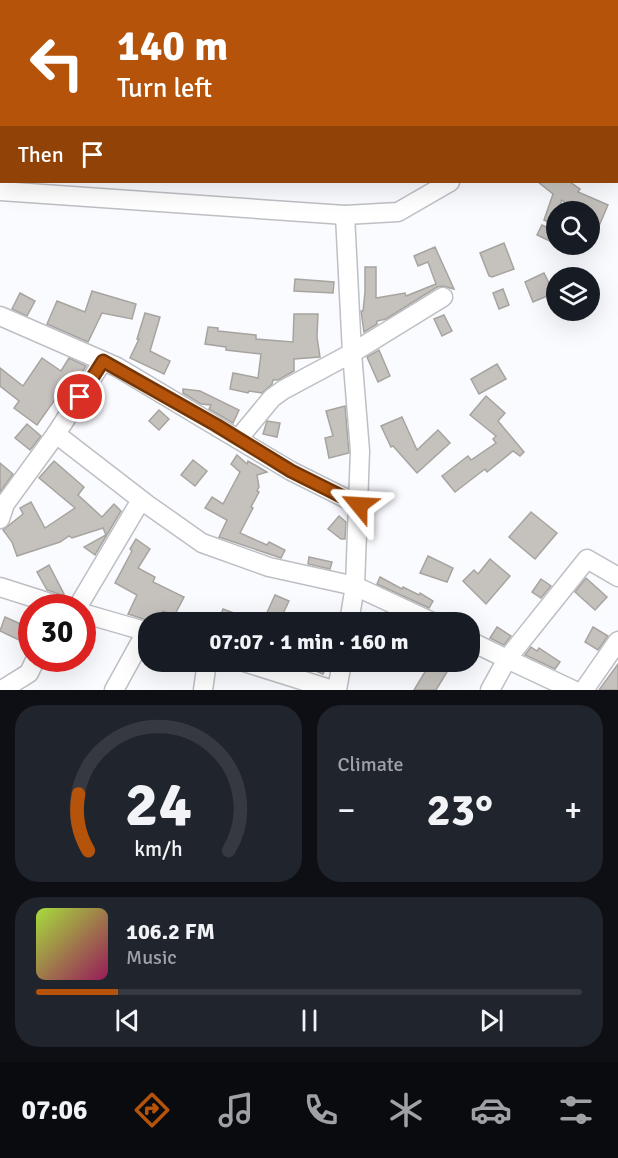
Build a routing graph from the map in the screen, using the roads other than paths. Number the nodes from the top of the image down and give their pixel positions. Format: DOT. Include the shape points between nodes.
graph roads {
  1 [pos="448,183"];
  2 [pos="0,191"];
  3 [pos="345,215"];
  4 [pos="443,297"];
  5 [pos="0,316"];
  6 [pos="352,353"];
  7 [pos="103,361"];
  8 [pos="56,434"];
  9 [pos="238,439"];
  10 [pos="141,500"];
  11 [pos="359,505"];
  12 [pos="0,519"];
  13 [pos="618,578"];
  14 [pos="355,586"];
  15 [pos="0,587"];
  16 [pos="21,594"];
  17 [pos="85,594"];
  18 [pos="351,612"];
  19 [pos="411,612"];
  20 [pos="96,617"];
  21 [pos="138,629"];
  22 [pos="618,641"];
  23 [pos="480,646"];
  24 [pos="138,648"];
  25 [pos="507,658"];
  26 [pos="29,672"];
  27 [pos="205,672"];
  28 [pos="275,672"];
  29 [pos="338,672"];
  30 [pos="2,690"];
  31 [pos="114,690"];
  32 [pos="202,690"];
  33 [pos="331,690"];
  34 [pos="490,690"];
  35 [pos="573,690"];
  36 [pos="584,690"];
  1 -- 3 [label="street" via="398,212"];
  2 -- 3 [label="street"];
  3 -- 6 [label="street"];
  4 -- 6 [label="street"];
  5 -- 7 [label="street"];
  6 -- 9 [label="street" via="272,398"];
  6 -- 11 [label="street" via="360,451"];
  7 -- 8 [label="street"];
  7 -- 9 [label="street"];
  8 -- 10 [label="street"];
  8 -- 12 [label="street" via="5,504"];
  9 -- 11 [label="street"];
  10 -- 14 [label="street" via="202,543 269,567"];
  10 -- 17 [label="street"];
  11 -- 14 [label="street"];
  13 -- 25 [label="street" via="587,559"];
  14 -- 18 [label="street"];
  14 -- 19 [label="street"];
  15 -- 16 [label="street"];
  20 -- 21 [label="street"];
  22 -- 36 [label="street"];
  23 -- 25 [label="street"];
  24 -- 31 [label="street"];
  25 -- 34 [label="street"];
  25 -- 35 [label="street"];
  26 -- 30 [label="street"];
  27 -- 32 [label="street"];
  28 -- 33 [label="street"];
  29 -- 33 [label="street"];
}
